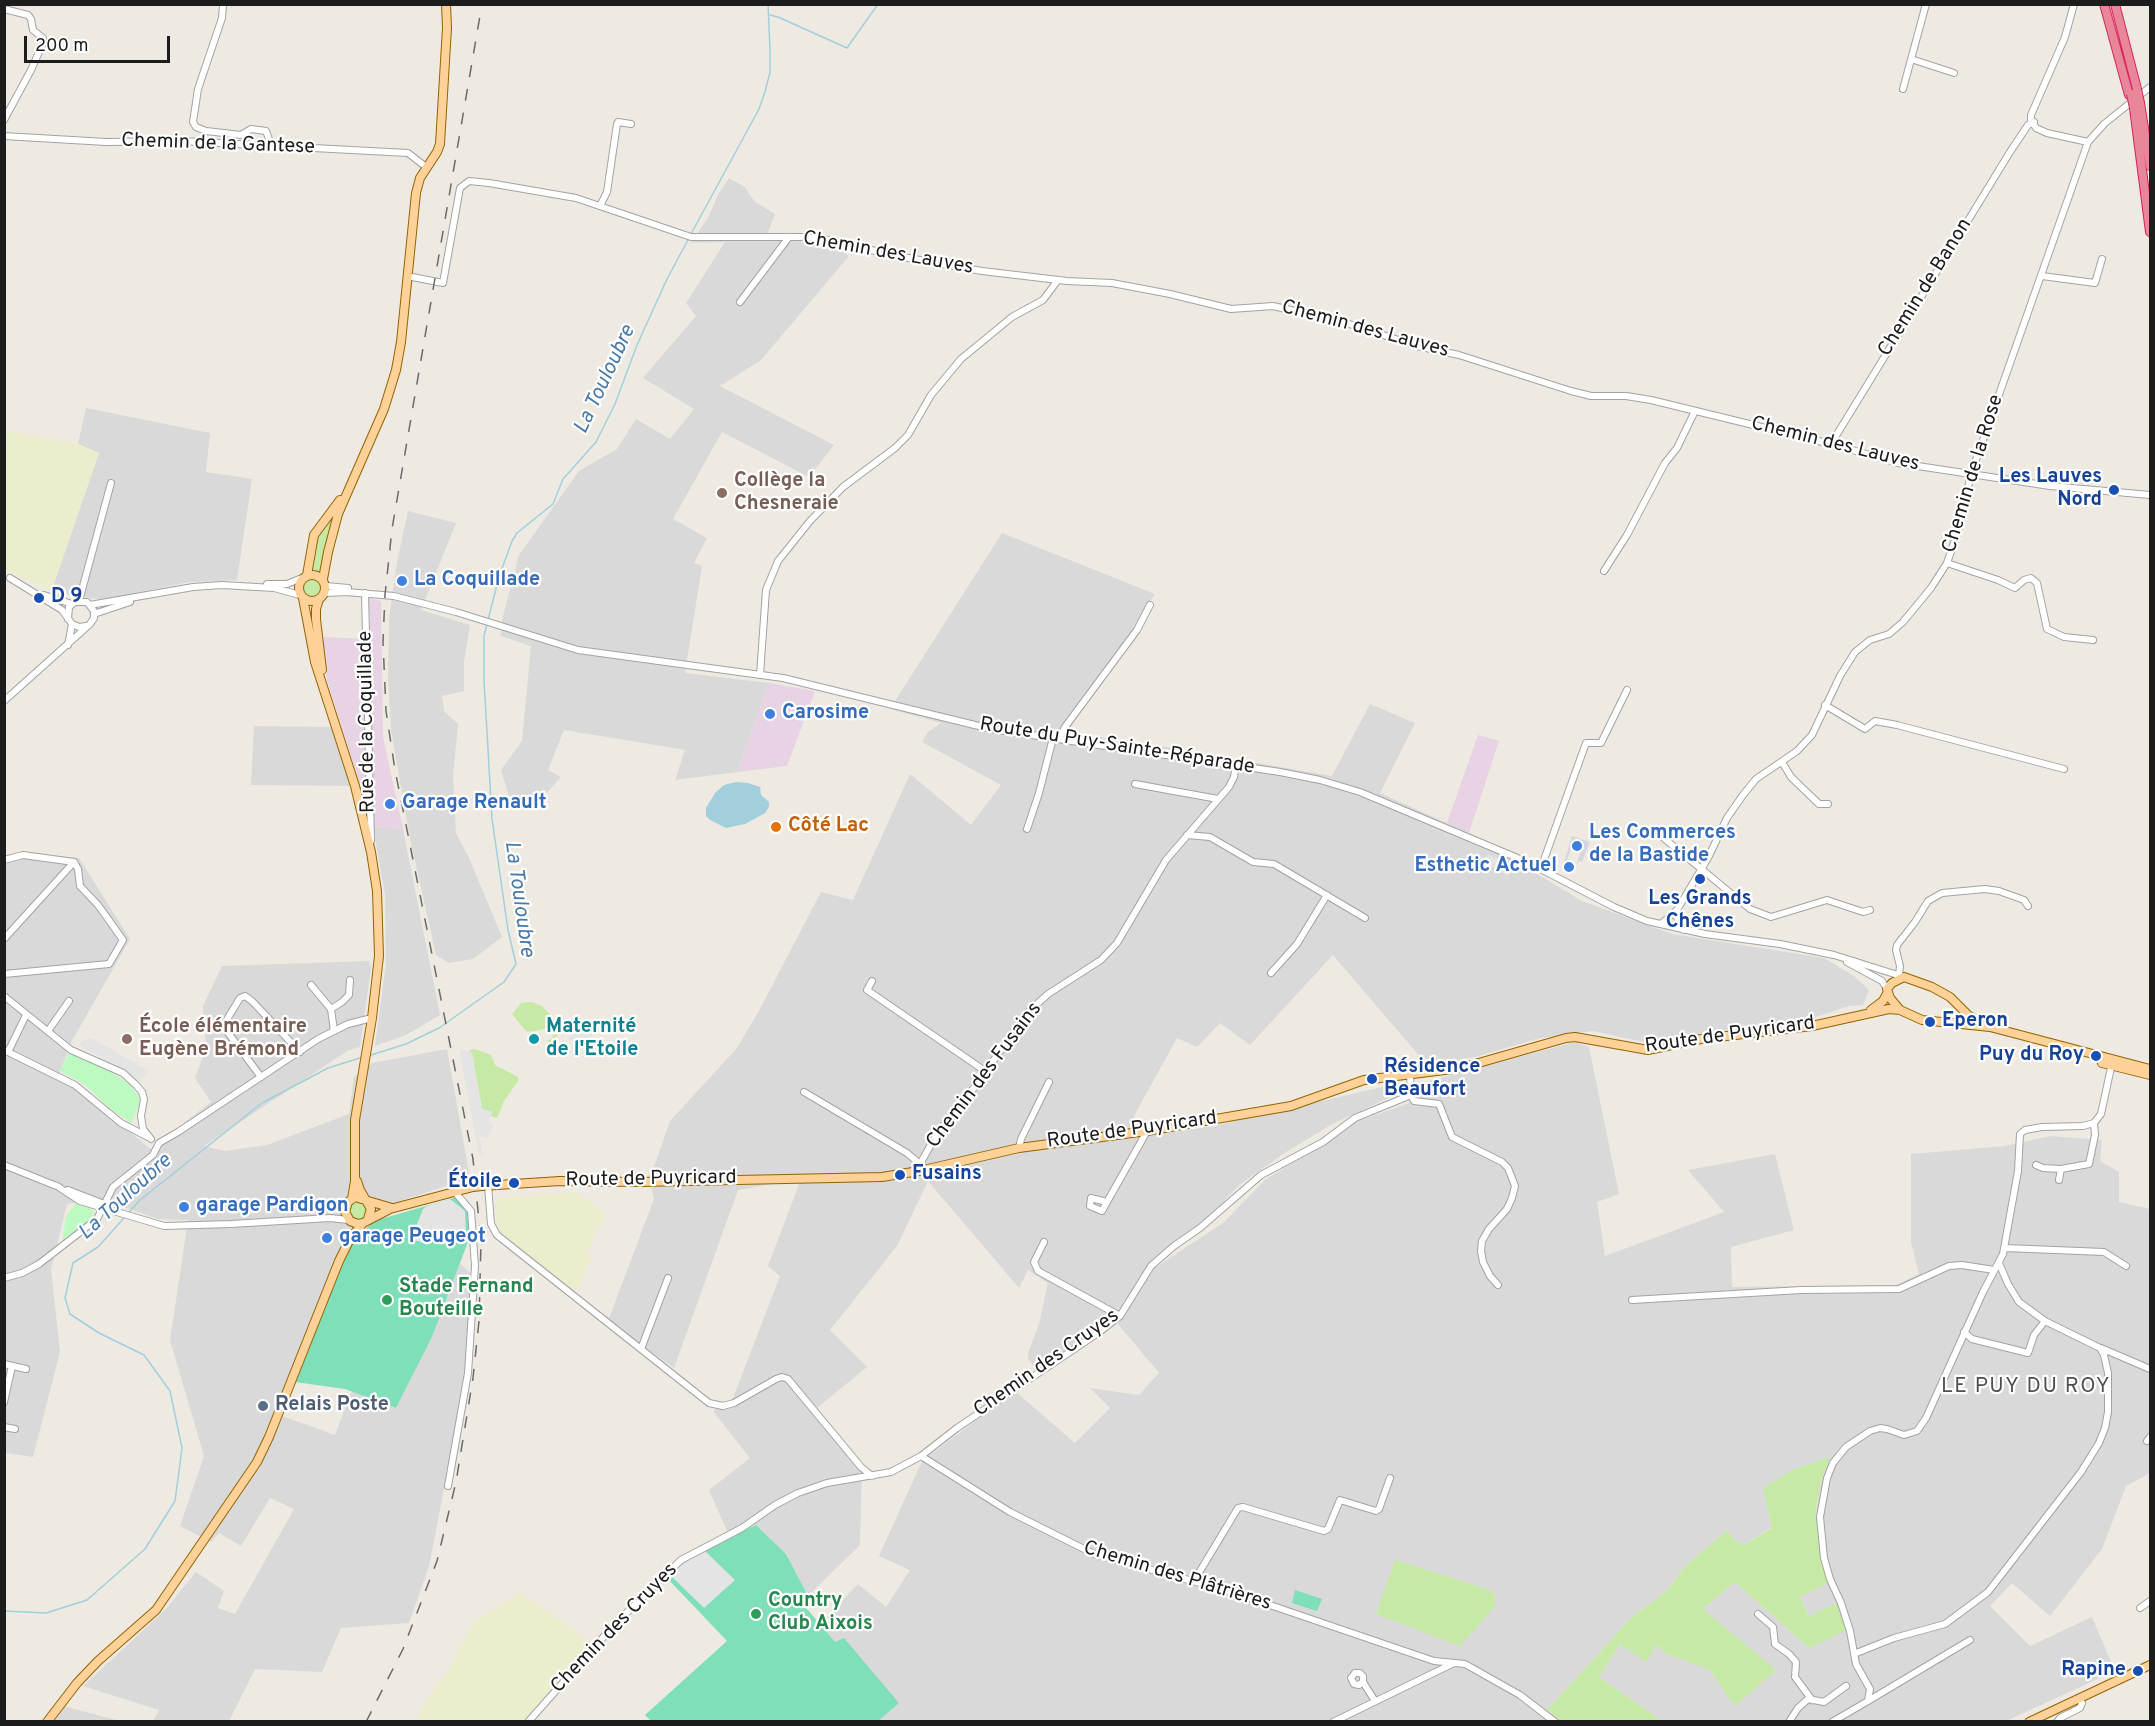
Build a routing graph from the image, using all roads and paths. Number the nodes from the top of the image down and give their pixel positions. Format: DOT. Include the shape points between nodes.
graph roads {
  1 [pos="223,4"];
  2 [pos="446,4"];
  3 [pos="1926,4"];
  4 [pos="2074,4"];
  5 [pos="2106,4"];
  6 [pos="2115,4"];
  7 [pos="2121,4"];
  8 [pos="4,9"];
  9 [pos="1911,59"];
  10 [pos="2133,68"];
  11 [pos="1954,73"];
  12 [pos="2150,88"];
  13 [pos="1903,89"];
  14 [pos="2132,93"];
  15 [pos="2151,94"];
  16 [pos="2136,107"];
  17 [pos="4,120"];
  18 [pos="631,124"];
  19 [pos="2035,125"];
  20 [pos="4,136"];
  21 [pos="2088,142"];
  22 [pos="271,145"];
  23 [pos="2151,166"];
  24 [pos="426,167"];
  25 [pos="600,206"];
  26 [pos="2151,232"];
  27 [pos="789,237"];
  28 [pos="2102,259"];
  29 [pos="407,276"];
  30 [pos="2042,276"];
  31 [pos="1058,280"];
  32 [pos="740,302"];
  33 [pos="1695,411"];
  34 [pos="1832,444"];
  35 [pos="1971,474"];
  36 [pos="111,483"];
  37 [pos="350,483"];
  38 [pos="2151,495"];
  39 [pos="1947,563"];
  40 [pos="1604,572"];
  41 [pos="7,577"];
  42 [pos="305,577"];
  43 [pos="248,586"];
  44 [pos="323,589"];
  45 [pos="365,593"];
  46 [pos="153,594"];
  47 [pos="381,594"];
  48 [pos="301,596"];
  49 [pos="79,601"];
  50 [pos="72,604"];
  51 [pos="90,605"];
  52 [pos="1150,605"];
  53 [pos="94,614"];
  54 [pos="70,622"];
  55 [pos="86,626"];
  56 [pos="2093,640"];
  57 [pos="68,646"];
  58 [pos="760,675"];
  59 [pos="324,687"];
  60 [pos="1627,690"];
  61 [pos="4,701"];
  62 [pos="1825,705"];
  63 [pos="1056,739"];
  64 [pos="1782,762"];
  65 [pos="1236,765"];
  66 [pos="2064,769"];
  67 [pos="1135,784"];
  68 [pos="370,785"];
  69 [pos="355,786"];
  70 [pos="1218,799"];
  71 [pos="1828,804"];
  72 [pos="1027,829"];
  73 [pos="1655,831"];
  74 [pos="1187,835"];
  75 [pos="371,852"];
  76 [pos="4,860"];
  77 [pos="74,862"];
  78 [pos="1541,868"];
  79 [pos="1701,870"];
  80 [pos="1327,895"];
  81 [pos="2028,906"];
  82 [pos="1677,910"];
  83 [pos="1870,910"];
  84 [pos="1365,918"];
  85 [pos="1661,924"];
  86 [pos="1684,930"];
  87 [pos="4,939"];
  88 [pos="1834,955"];
  89 [pos="1271,973"];
  90 [pos="4,974"];
  91 [pos="1901,976"];
  92 [pos="350,980"];
  93 [pos="872,981"];
  94 [pos="311,985"];
  95 [pos="1888,991"];
  96 [pos="4,996"];
  97 [pos="69,1001"];
  98 [pos="331,1009"];
  99 [pos="1900,1010"];
  100 [pos="1962,1010"];
  101 [pos="1864,1014"];
  102 [pos="26,1015"];
  103 [pos="372,1018"];
  104 [pos="1957,1023"];
  105 [pos="1990,1027"];
  106 [pos="48,1031"];
  107 [pos="334,1031"];
  108 [pos="6,1051"];
  109 [pos="300,1052"];
  110 [pos="2111,1062"];
  111 [pos="2128,1067"];
  112 [pos="2151,1069"];
  113 [pos="986,1071"];
  114 [pos="1410,1074"];
  115 [pos="2151,1075"];
  116 [pos="261,1077"];
  117 [pos="1049,1082"];
  118 [pos="804,1092"];
  119 [pos="1411,1095"];
  120 [pos="2094,1123"];
  121 [pos="1147,1131"];
  122 [pos="151,1138"];
  123 [pos="159,1143"];
  124 [pos="1019,1148"];
  125 [pos="4,1165"];
  126 [pos="2036,1165"];
  127 [pos="920,1168"];
  128 [pos="356,1169"];
  129 [pos="2061,1169"];
  130 [pos="2059,1180"];
  131 [pos="485,1185"];
  132 [pos="454,1191"];
  133 [pos="352,1199"];
  134 [pos="367,1201"];
  135 [pos="1107,1202"];
  136 [pos="103,1206"];
  137 [pos="345,1207"];
  138 [pos="391,1208"];
  139 [pos="330,1218"];
  140 [pos="349,1221"];
  141 [pos="365,1222"];
  142 [pos="350,1239"];
  143 [pos="1044,1242"];
  144 [pos="2005,1248"];
  145 [pos="1999,1263"];
  146 [pos="2126,1266"];
  147 [pos="1994,1270"];
  148 [pos="4,1278"];
  149 [pos="668,1278"];
  150 [pos="1498,1285"];
  151 [pos="1632,1300"];
  152 [pos="1120,1316"];
  153 [pos="2045,1321"];
  154 [pos="1964,1332"];
  155 [pos="2100,1348"];
  156 [pos="641,1349"];
  157 [pos="8,1365"];
  158 [pos="26,1369"];
  159 [pos="2151,1369"];
  160 [pos="4,1402"];
  161 [pos="4,1427"];
  162 [pos="15,1429"];
  163 [pos="921,1456"];
  164 [pos="872,1476"];
  165 [pos="1390,1478"];
  166 [pos="448,1486"];
  167 [pos="1194,1581"];
  168 [pos="2151,1602"];
  169 [pos="2140,1608"];
  170 [pos="1758,1614"];
  171 [pos="1970,1640"];
  172 [pos="1854,1654"];
  173 [pos="1455,1663"];
  174 [pos="2151,1664"];
  175 [pos="1363,1682"];
  176 [pos="1846,1686"];
  177 [pos="2079,1698"];
  178 [pos="1812,1700"];
  179 [pos="1375,1701"];
  180 [pos="1868,1701"];
  181 [pos="47,1722"];
  182 [pos="528,1722"];
  183 [pos="1333,1722"];
  184 [pos="1555,1722"];
  185 [pos="1789,1722"];
  186 [pos="1832,1722"];
  187 [pos="2029,1722"];
  188 [pos="2057,1722"];
  1 -- 22 [label="street" via="198,89 193,122 206,131 241,135 251,129 266,131"];
  2 -- 24 [label="main road" via="440,144"];
  3 -- 9 [label="street"];
  4 -- 19 [label="street" via="2065,37 2031,115"];
  5 -- 14 [label="highway"];
  6 -- 10 [label="highway"];
  7 -- 10 [label="highway"];
  8 -- 17 [label="street" via="28,15 43,43"];
  9 -- 11 [label="street"];
  9 -- 13 [label="street"];
  10 -- 14 [label="highway"];
  12 -- 15 [label="street"];
  12 -- 21 [label="street, Chemin de la Rose" via="2104,124"];
  14 -- 16 [label="highway, bridge"];
  16 -- 23 [label="highway"];
  16 -- 26 [label="highway"];
  18 -- 25 [label="street" via="616,124 607,192"];
  19 -- 21 [label="street"];
  19 -- 34 [label="street, Chemin de Banon" via="2028,125"];
  20 -- 22 [label="street, Chemin de la Gantese"];
  21 -- 30 [label="street, Chemin de la Rose"];
  22 -- 24 [label="street, Chemin de la Gantese" via="408,153"];
  24 -- 29 [label="main road" via="416,193"];
  25 -- 27 [label="street, Chemin des Lauves" via="689,236"];
  25 -- 29 [label="street, Chemin des Lauves" via="576,198 469,181 458,194 443,283"];
  27 -- 31 [label="street, Chemin des Lauves" via="828,240 993,273"];
  27 -- 32 [label="street"];
  28 -- 30 [label="street" via="2095,283"];
  29 -- 37 [label="main road" via="394,377 384,409"];
  30 -- 35 [label="street, Chemin de la Rose"];
  31 -- 33 [label="street, Chemin des Lauves" via="1112,283 1232,309 1274,306 1459,355 1570,392 1638,397"];
  31 -- 58 [label="street" via="1043,300 1012,317 961,359 931,395 908,435 843,487 778,561 766,591"];
  33 -- 34 [label="street, Chemin des Lauves"];
  33 -- 40 [label="street"];
  34 -- 35 [label="street, Chemin des Lauves" via="1898,463"];
  35 -- 38 [label="street, Chemin des Lauves"];
  35 -- 39 [label="street, Chemin de la Rose"];
  36 -- 49 [label="street"];
  37 -- 42 [label="main road" via="314,535"];
  37 -- 44 [label="main road" via="335,524"];
  39 -- 56 [label="street" via="2015,588 2031,578 2037,583 2048,629 2064,637"];
  39 -- 62 [label="street, Chemin de la Rose" via="1903,622 1855,652"];
  41 -- 50 [label="street"];
  41 -- 54 [label="street" via="62,610"];
  42 -- 43 [label="street" via="286,584"];
  42 -- 44 [label="main road" via="318,576"];
  42 -- 48 [label="main road" via="298,586"];
  43 -- 46 [label="street" via="193,587"];
  43 -- 48 [label="street" via="288,590"];
  44 -- 45 [label="street, Route du Puy-Sainte-Réparade"];
  44 -- 47 [label="street, Route du Puy-Sainte-Réparade"];
  44 -- 48 [label="main road" via="314,601"];
  44 -- 59 [label="main road" via="316,619"];
  45 -- 47 [label="street, Route du Puy-Sainte-Réparade"];
  45 -- 68 [label="street, Rue de la Coquillade"];
  46 -- 51 [label="street"];
  46 -- 53 [label="street"];
  47 -- 58 [label="street, Route du Puy-Sainte-Réparade" via="578,650"];
  48 -- 59 [label="main road"];
  49 -- 50 [label="street"];
  49 -- 51 [label="street"];
  50 -- 54 [label="street" via="68,611"];
  51 -- 53 [label="street"];
  52 -- 63 [label="street" via="1137,630"];
  53 -- 55 [label="street"];
  54 -- 55 [label="street"];
  54 -- 57 [label="street"];
  55 -- 57 [label="street"];
  57 -- 61 [label="street"];
  58 -- 63 [label="street, Route du Puy-Sainte-Réparade" via="963,723"];
  59 -- 69 [label="main road"];
  60 -- 78 [label="street" via="1601,742 1586,743"];
  62 -- 64 [label="street, Chemin de la Rose" via="1812,735"];
  62 -- 66 [label="street" via="1864,729 1875,721 1897,725"];
  63 -- 65 [label="street, Route du Puy-Sainte-Réparade"];
  63 -- 72 [label="street"];
  64 -- 71 [label="street" via="1791,777 1819,804"];
  64 -- 79 [label="street, Chemin de la Rose" via="1761,775 1743,795"];
  65 -- 70 [label="street, Chemin des Fusains" via="1234,777"];
  65 -- 78 [label="street, Route du Puy-Sainte-Réparade" via="1320,780 1360,792"];
  67 -- 70 [label="street"];
  68 -- 69 [label="street"];
  68 -- 75 [label="street, Rue de la Coquillade"];
  69 -- 75 [label="main road"];
  70 -- 74 [label="street, Chemin des Fusains"];
  73 -- 79 [label="street"];
  74 -- 80 [label="street" via="1210,837 1253,862 1274,864"];
  74 -- 113 [label="street, Chemin des Fusains" via="1165,862 1117,943 1036,1004"];
  75 -- 103 [label="main road" via="379,925"];
  76 -- 77 [label="street" via="23,855"];
  77 -- 87 [label="street"];
  77 -- 90 [label="street" via="80,886 123,940 109,964"];
  78 -- 85 [label="street, Route du Puy-Sainte-Réparade" via="1614,907"];
  79 -- 82 [label="street, Chemin de la Rose"];
  79 -- 83 [label="street" via="1750,909 1771,917 1827,900 1863,912"];
  80 -- 84 [label="street"];
  80 -- 89 [label="street" via="1297,944"];
  81 -- 91 [label="street" via="2024,900 1999,891 1942,893 1928,901 1897,945"];
  82 -- 85 [label="street, Chemin de la Rose"];
  82 -- 86 [label="street" via="1678,923"];
  85 -- 86 [label="street, Route du Puy-Sainte-Réparade"];
  86 -- 88 [label="street, Route du Puy-Sainte-Réparade"];
  88 -- 91 [label="street, Route du Puy-Sainte-Réparade"];
  88 -- 95 [label="street, Route du Puy-Sainte-Réparade" via="1882,981"];
  91 -- 95 [label="main road, Route de Puyricard"];
  91 -- 100 [label="main road, Route de Puyricard" via="1950,997"];
  92 -- 98 [label="street" via="349,995"];
  93 -- 113 [label="street" via="867,990"];
  94 -- 98 [label="street"];
  95 -- 99 [label="main road"];
  95 -- 101 [label="main road, Route de Puyricard" via="1879,1005"];
  96 -- 102 [label="street"];
  97 -- 106 [label="street"];
  98 -- 107 [label="street"];
  99 -- 101 [label="main road, Route de Puyricard"];
  99 -- 104 [label="main road, Route de Puyricard" via="1930,1022"];
  100 -- 104 [label="main road"];
  100 -- 105 [label="main road, Route de Puyricard"];
  101 -- 114 [label="main road, Route de Puyricard" via="1812,1026 1701,1039 1648,1050 1566,1038 1461,1068"];
  102 -- 106 [label="street"];
  102 -- 108 [label="street"];
  103 -- 107 [label="street"];
  103 -- 128 [label="main road" via="354,1126"];
  104 -- 105 [label="main road, Route de Puyricard"];
  105 -- 110 [label="main road, Route de Puyricard"];
  106 -- 122 [label="street" via="71,1050 123,1073 136,1085 144,1099 143,1130"];
  107 -- 109 [label="street"];
  108 -- 122 [label="street" via="75,1085 121,1123"];
  109 -- 116 [label="street"];
  109 -- 116 [label="street" via="252,1001 245,996 240,999 223,1026"];
  110 -- 111 [label="main road, Route de Puyricard"];
  110 -- 120 [label="street" via="2101,1114"];
  111 -- 112 [label="main road, Route de Puyricard"];
  111 -- 115 [label="main road, Route de Puyricard"];
  113 -- 127 [label="street, Chemin des Fusains" via="938,1132"];
  114 -- 119 [label="street"];
  114 -- 121 [label="main road, Route de Puyricard" via="1364,1080 1291,1106"];
  116 -- 123 [label="street"];
  117 -- 124 [label="street"];
  118 -- 127 [label="street" via="907,1153"];
  119 -- 150 [label="street" via="1414,1101 1439,1104 1452,1137 1508,1168 1515,1186 1512,1198 1482,1241 1480,1251"];
  119 -- 152 [label="street, Chemin des Cruyes" via="1355,1118 1323,1142 1261,1175 1151,1266"];
  120 -- 129 [label="street" via="2089,1164"];
  120 -- 144 [label="street" via="2042,1127 2020,1134"];
  121 -- 124 [label="main road, Route de Puyricard"];
  121 -- 135 [label="street"];
  122 -- 123 [label="street"];
  123 -- 136 [label="street" via="153,1155 113,1187"];
  124 -- 127 [label="main road, Route de Puyricard"];
  125 -- 136 [label="street"];
  126 -- 129 [label="street"];
  127 -- 131 [label="main road, Route de Puyricard" via="882,1177"];
  128 -- 133 [label="main road"];
  128 -- 134 [label="main road"];
  129 -- 130 [label="street"];
  131 -- 132 [label="main road, Route de Puyricard, bridge"];
  131 -- 156 [label="street" via="491,1224 498,1236"];
  132 -- 138 [label="main road, Route de Puyricard"];
  132 -- 166 [label="street" via="471,1211 475,1266 468,1373"];
  133 -- 134 [label="main road" via="361,1197"];
  133 -- 137 [label="main road"];
  134 -- 138 [label="main road" via="379,1208"];
  134 -- 141 [label="main road" via="371,1215"];
  136 -- 139 [label="street" via="165,1226"];
  136 -- 148 [label="street" via="97,1219 52,1255 22,1273"];
  137 -- 139 [label="street"];
  137 -- 140 [label="main road"];
  138 -- 141 [label="main road, Route de Puyricard"];
  139 -- 140 [label="street"];
  140 -- 141 [label="main road"];
  140 -- 142 [label="main road"];
  141 -- 142 [label="main road"];
  142 -- 181 [label="main road" via="257,1462 156,1610 76,1683"];
  143 -- 152 [label="street" via="1034,1262 1038,1271"];
  144 -- 145 [label="street"];
  144 -- 146 [label="street" via="2104,1252"];
  145 -- 147 [label="street"];
  145 -- 153 [label="street" via="2019,1302"];
  147 -- 151 [label="street" via="1949,1266 1899,1289 1801,1290"];
  147 -- 154 [label="street"];
  149 -- 156 [label="street"];
  152 -- 163 [label="street, Chemin des Cruyes"];
  153 -- 154 [label="street" via="2034,1335 2028,1353 1972,1339"];
  153 -- 155 [label="street"];
  154 -- 172 [label="street" via="1950,1369 1917,1431 1904,1435 1880,1428 1870,1431 1838,1455 1827,1478 1820,1517 1824,1558 1850,1631"];
  155 -- 159 [label="street"];
  155 -- 172 [label="street" via="2108,1373 2108,1395 2107,1419 2099,1443 1988,1592 1945,1624"];
  156 -- 164 [label="street" via="716,1405 734,1403 776,1379 788,1379"];
  157 -- 158 [label="street"];
  157 -- 160 [label="street"];
  161 -- 162 [label="street"];
  163 -- 164 [label="street" via="891,1472"];
  163 -- 167 [label="street, Chemin des Plâtrières" via="1010,1512 1094,1554"];
  164 -- 182 [label="street, Chemin des Cruyes" via="827,1483 798,1493 681,1560 615,1624"];
  165 -- 167 [label="street" via="1379,1509 1340,1500 1324,1532 1238,1508"];
  167 -- 173 [label="street, Chemin des Plâtrières" via="1434,1661"];
  168 -- 169 [label="street"];
  170 -- 178 [label="street" via="1773,1627 1775,1644 1796,1662 1795,1677"];
  171 -- 180 [label="street"];
  172 -- 180 [label="street" via="1870,1689"];
  173 -- 179 [label="street"];
  173 -- 184 [label="street, Chemin des Plâtrières" via="1465,1664 1520,1695"];
  174 -- 177 [label="main road"];
  175 -- 179 [label="street"];
  176 -- 178 [label="street" via="1824,1702"];
  177 -- 187 [label="main road"];
  177 -- 188 [label="street" via="2080,1708"];
  178 -- 185 [label="street" via="1798,1708"];
  179 -- 183 [label="street"];
  180 -- 186 [label="street"];
}
